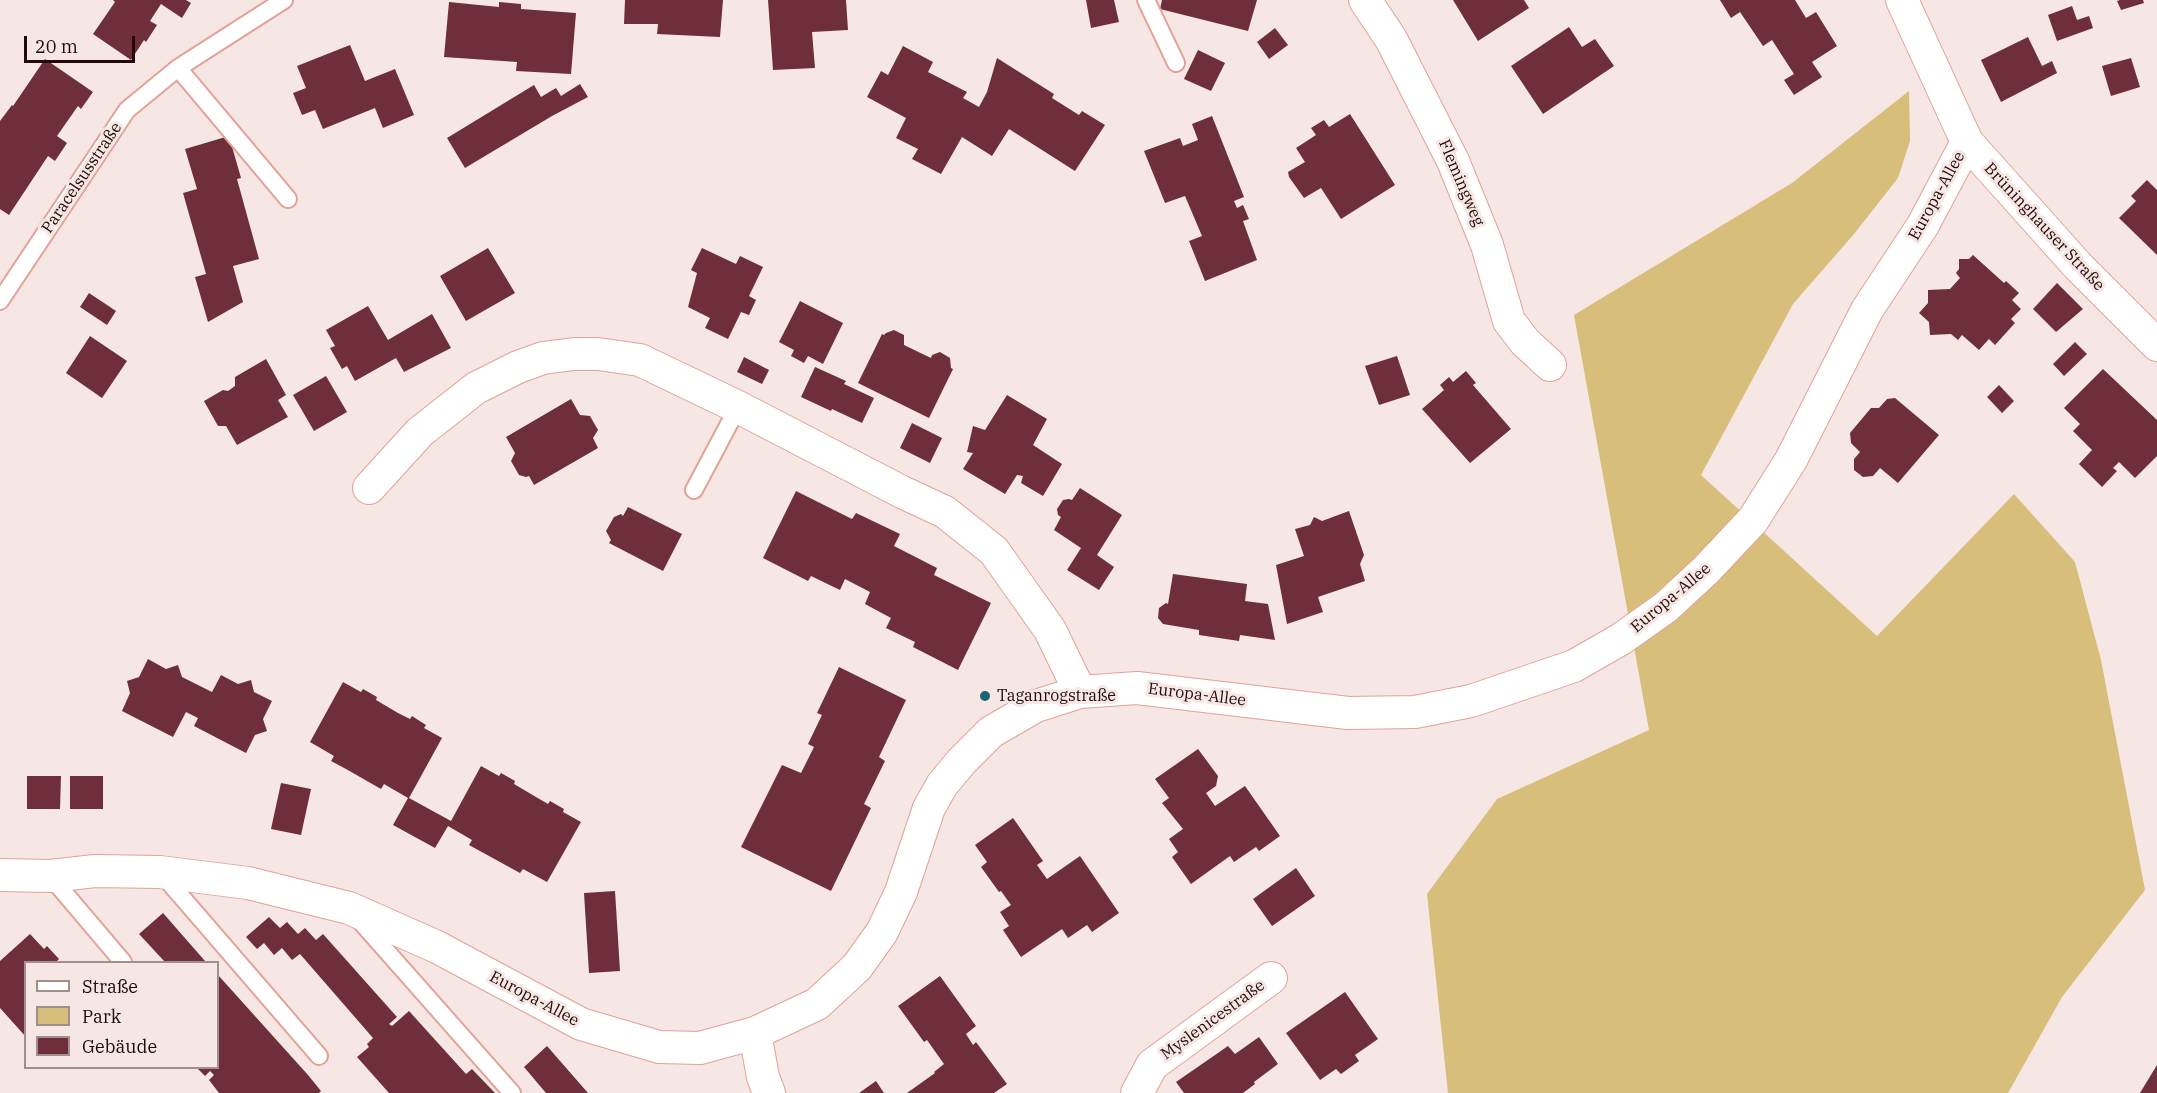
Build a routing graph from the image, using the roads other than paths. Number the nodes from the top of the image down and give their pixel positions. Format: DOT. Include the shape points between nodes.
graph roads {
  1 [pos="285,0"];
  2 [pos="1146,0"];
  3 [pos="1365,0"];
  4 [pos="1902,0"];
  5 [pos="1176,63"];
  6 [pos="178,68"];
  7 [pos="1967,142"];
  8 [pos="288,199"];
  9 [pos="0,301"];
  10 [pos="2157,345"];
  11 [pos="1550,365"];
  12 [pos="738,407"];
  13 [pos="369,488"];
  14 [pos="694,490"];
  15 [pos="1080,692"];
  16 [pos="160,872"];
  17 [pos="0,875"];
  18 [pos="50,876"];
  19 [pos="349,908"];
  20 [pos="121,961"];
  21 [pos="1270,978"];
  22 [pos="755,1033"];
  23 [pos="319,1056"];
  24 [pos="512,1093"];
  25 [pos="769,1093"];
  26 [pos="1137,1093"];
  1 -- 6 [label="lane, Paracelsusstraße"];
  2 -- 5 [label="lane"];
  3 -- 11 [label="street, Flemingweg" via="1391,39 1453,161 1487,245 1509,321"];
  4 -- 7 [label="street, Brüninghauser Straße"];
  6 -- 8 [label="lane"];
  6 -- 9 [label="lane, Paracelsusstraße" via="127,110"];
  7 -- 10 [label="street, Brüninghauser Straße" via="2078,266"];
  7 -- 15 [label="street, Europa-Allee" via="1923,225 1867,310 1791,460 1754,520 1666,607 1621,639 1574,666 1524,684 1471,701 1415,712 1348,712 1137,688"];
  12 -- 13 [label="street" via="640,360 598,354 543,358 476,388 420,432"];
  12 -- 14 [label="lane"];
  12 -- 15 [label="street" via="945,512 993,551 1050,630"];
  15 -- 22 [label="street, Europa-Allee" via="1012,718 991,732 961,762 928,808 902,892 882,932 857,966 817,1004"];
  16 -- 18 [label="street, Europa-Allee" via="95,871"];
  16 -- 19 [label="street, Europa-Allee" via="249,883"];
  16 -- 23 [label="lane"];
  17 -- 18 [label="street, Europa-Allee"];
  18 -- 20 [label="lane"];
  19 -- 22 [label="street, Europa-Allee" via="437,947 581,1024 659,1047 700,1048"];
  19 -- 24 [label="lane"];
  21 -- 26 [label="street, Myslenicestraße" via="1152,1065"];
  22 -- 25 [label="street"];
}
